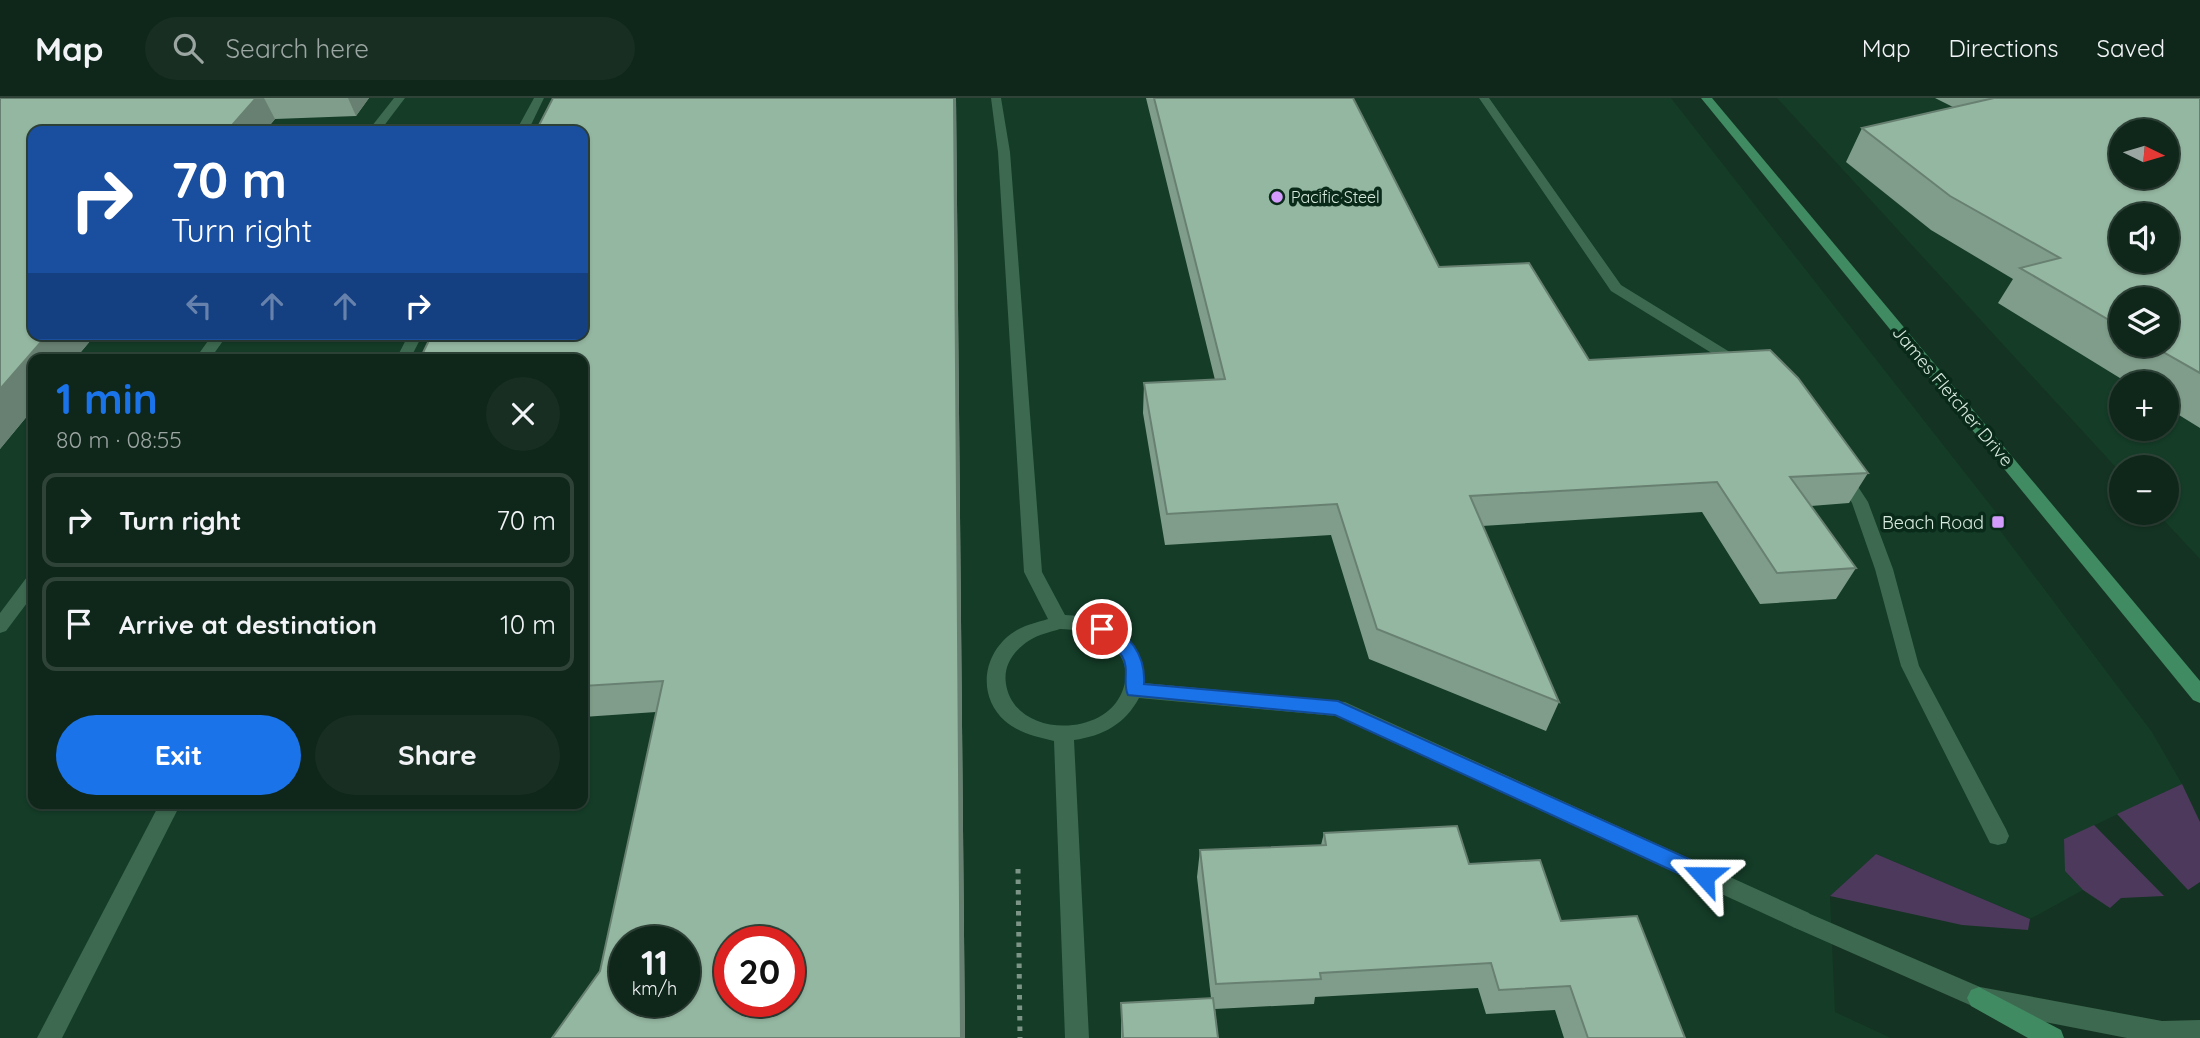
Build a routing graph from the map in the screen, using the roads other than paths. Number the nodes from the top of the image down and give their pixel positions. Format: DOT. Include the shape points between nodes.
graph roads {
  1 [pos="400,98"];
  2 [pos="539,98"];
  3 [pos="996,98"];
  4 [pos="1484,98"];
  5 [pos="1706,98"];
  6 [pos="378,126"];
  7 [pos="525,126"];
  8 [pos="216,340"];
  9 [pos="206,354"];
  10 [pos="1756,373"];
  11 [pos="1831,461"];
  12 [pos="28,589"];
  13 [pos="1059,622"];
  14 [pos="0,626"];
  15 [pos="1135,690"];
  16 [pos="2200,695"];
  17 [pos="1065,734"];
  18 [pos="168,809"];
  19 [pos="1998,836"];
  20 [pos="1979,998"];
  21 [pos="2200,1032"];
  22 [pos="49,1038"];
  23 [pos="1077,1038"];
  24 [pos="2052,1038"];
  1 -- 6 [label="street"];
  2 -- 7 [label="street"];
  3 -- 13 [label="street" via="1004,152 1033,572"];
  4 -- 10 [label="street" via="1616,288"];
  5 -- 16 [label="main road, James Fletcher Drive"];
  8 -- 9 [label="street"];
  11 -- 19 [label="street" via="1860,502 1910,666"];
  12 -- 14 [label="street"];
  13 -- 15 [label="street" via="1102,629 1119,640 1131,654"];
  13 -- 17 [label="street" via="1017,637 994,669 995,689 1003,707 1018,721 1040,731"];
  15 -- 17 [label="street" via="1109,721"];
  15 -- 20 [label="street" via="1338,708"];
  17 -- 23 [label="street"];
  18 -- 22 [label="street"];
  20 -- 21 [label="street" via="2162,1033"];
  20 -- 24 [label="main road"];
}
